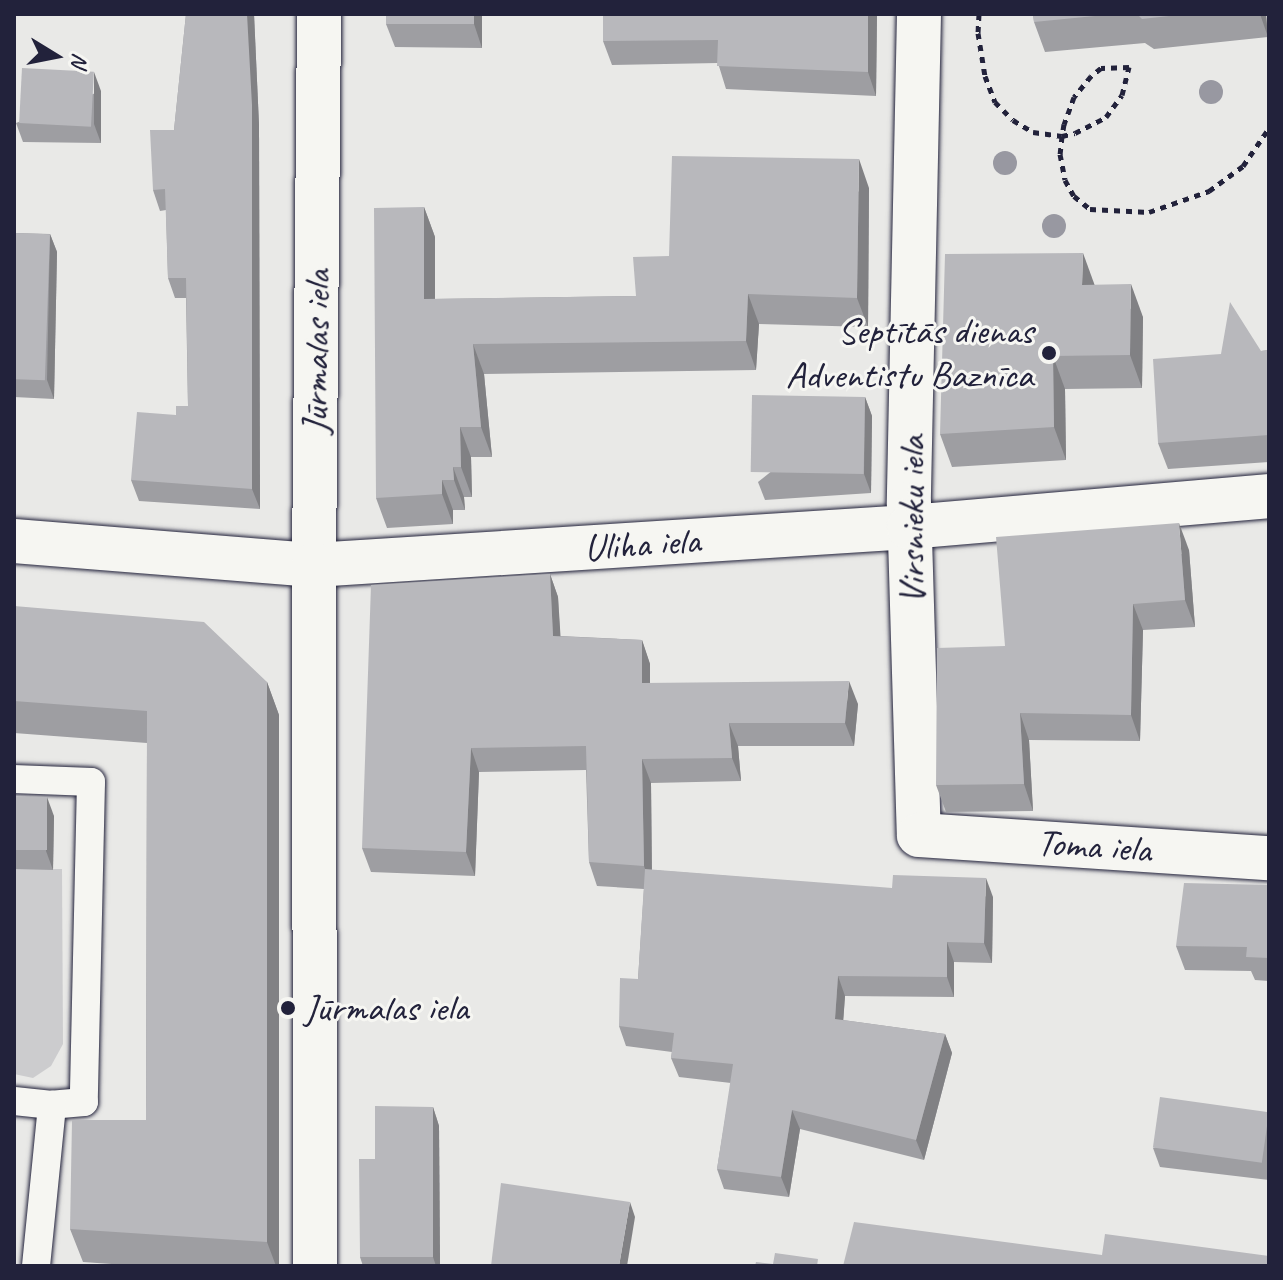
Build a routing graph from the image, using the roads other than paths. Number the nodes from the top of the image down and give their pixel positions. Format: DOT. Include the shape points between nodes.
graph roads {
  1 [pos="319,14"];
  2 [pos="919,14"];
  3 [pos="1269,496"];
  4 [pos="909,527"];
  5 [pos="14,541"];
  6 [pos="314,565"];
  7 [pos="14,779"];
  8 [pos="919,835"];
  9 [pos="1269,858"];
  10 [pos="14,1101"];
  11 [pos="52,1105"];
  12 [pos="36,1266"];
  13 [pos="315,1266"];
  1 -- 6 [label="street, Jūrmalas iela"];
  2 -- 4 [label="street, Virsnieku iela"];
  3 -- 4 [label="street, Uliha iela"];
  4 -- 6 [label="street, Uliha iela"];
  4 -- 8 [label="street, Virsnieku iela"];
  5 -- 6 [label="street, Uliha iela"];
  6 -- 13 [label="street, Jūrmalas iela"];
  7 -- 11 [label="lane" via="91,782 84,1102"];
  8 -- 9 [label="street, Toma iela"];
  10 -- 11 [label="lane"];
  11 -- 12 [label="lane"];
}
